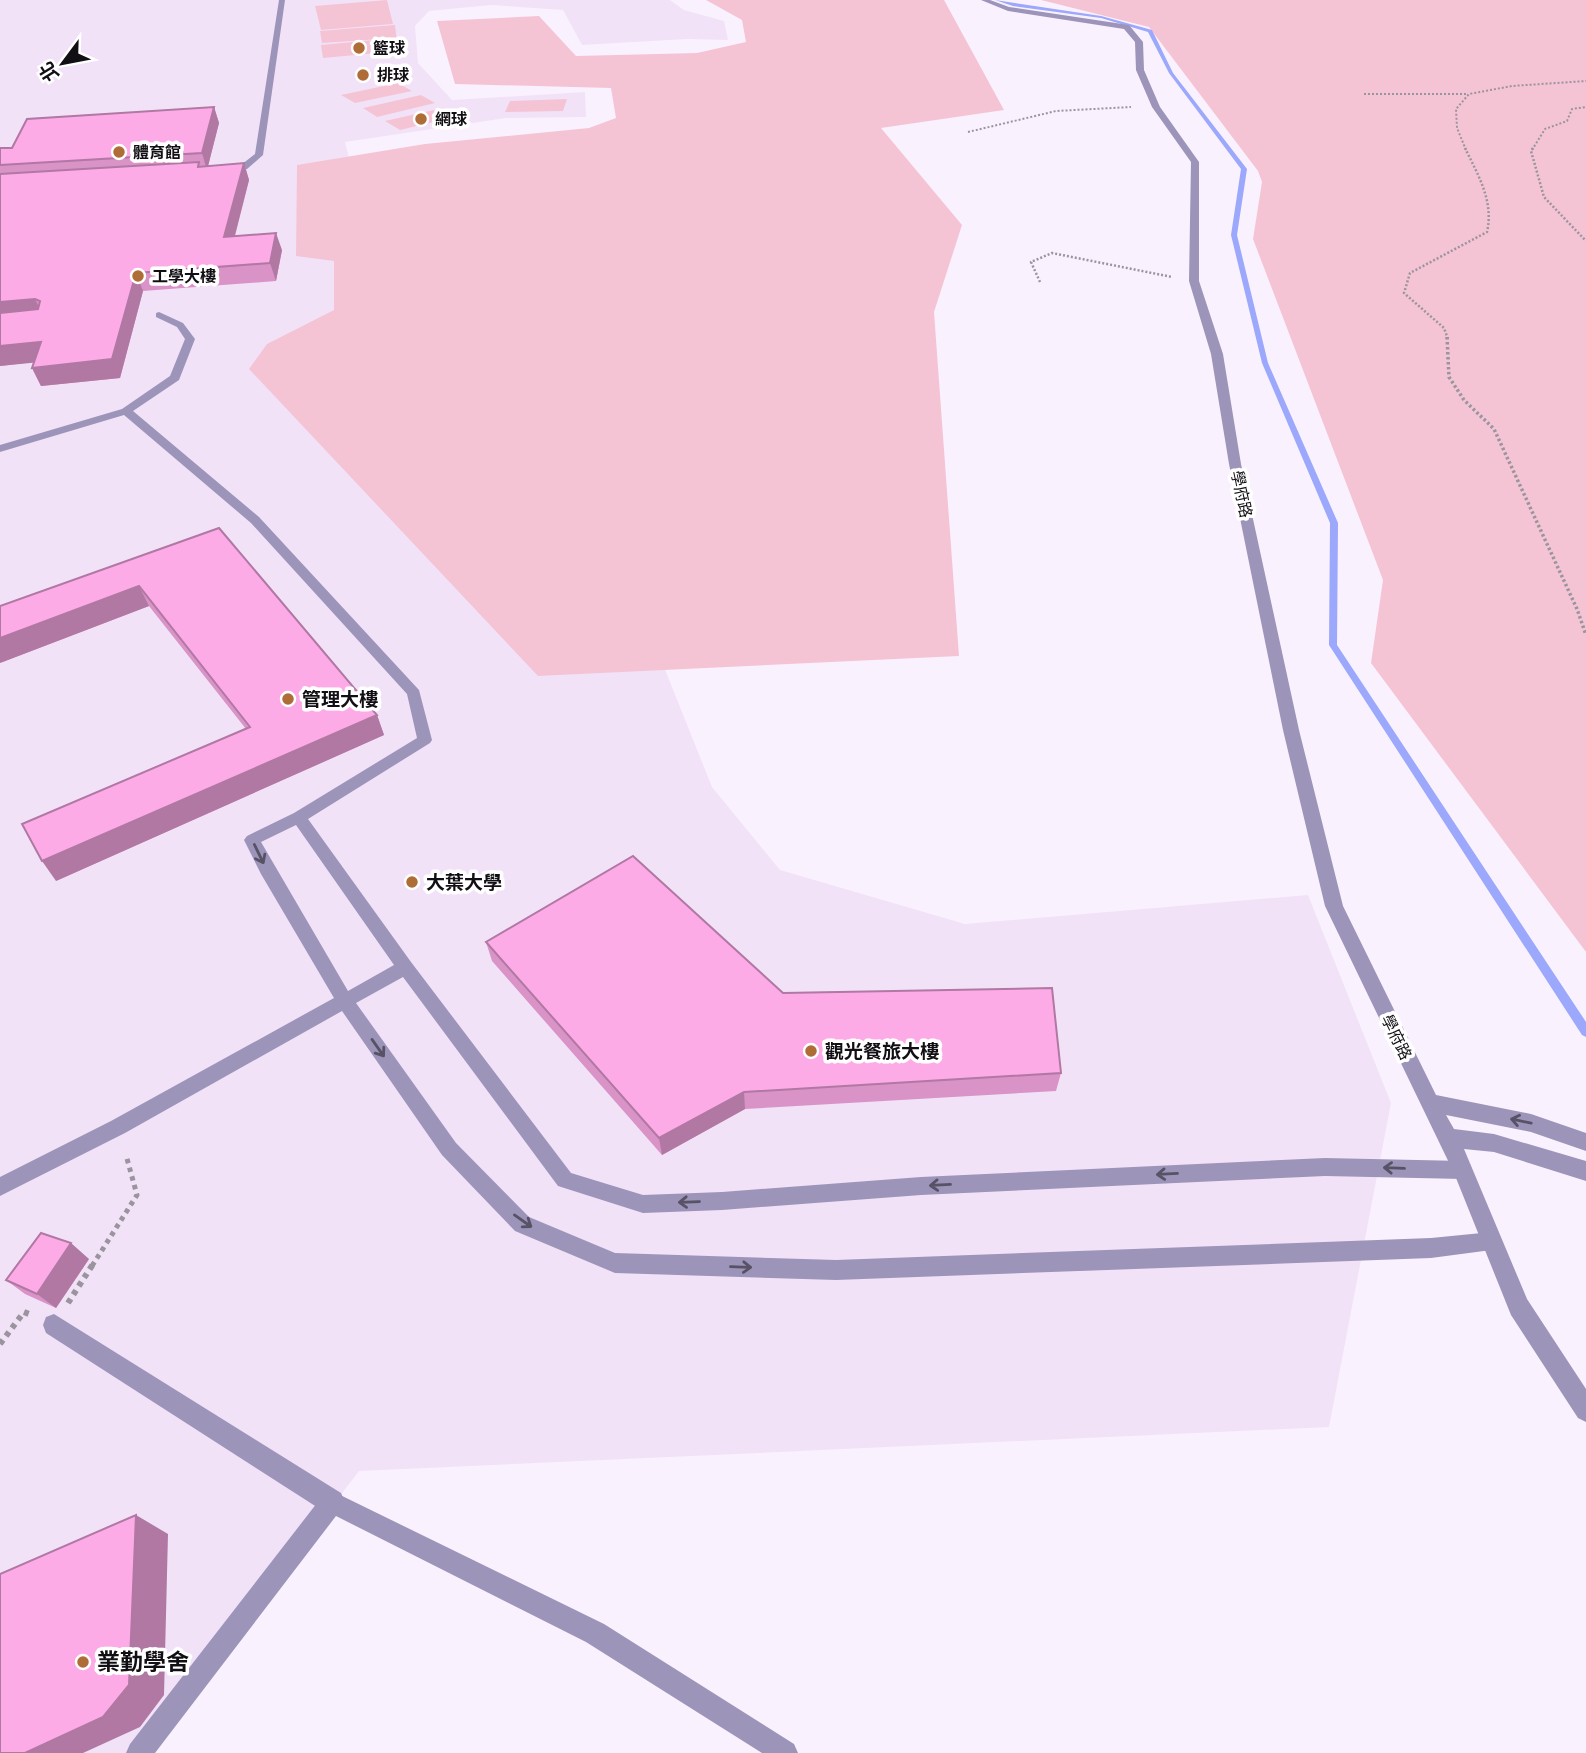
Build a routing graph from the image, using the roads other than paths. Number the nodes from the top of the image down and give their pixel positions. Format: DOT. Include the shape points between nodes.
graph roads {
  1 [pos="282,0"];
  2 [pos="984,0"];
  3 [pos="212,174"];
  4 [pos="159,315"];
  5 [pos="126,411"];
  6 [pos="0,449"];
  7 [pos="299,817"];
  8 [pos="405,967"];
  9 [pos="345,1001"];
  10 [pos="1429,1102"];
  11 [pos="1447,1138"];
  12 [pos="1586,1142"];
  13 [pos="1463,1170"];
  14 [pos="1586,1171"];
  15 [pos="0,1187"];
  16 [pos="1492,1242"];
  17 [pos="54,1325"];
  18 [pos="1586,1410"];
  19 [pos="332,1502"];
  20 [pos="139,1753"];
  21 [pos="785,1753"];
  1 -- 3 [label="lane" via="259,155 244,167"];
  2 -- 10 [label="street, 學府路" via="1008,9 1126,27 1139,42 1140,70 1156,107 1195,162 1194,281 1217,355 1291,730 1334,906"];
  4 -- 5 [label="lane" via="180,325 190,339 175,378"];
  5 -- 6 [label="lane"];
  5 -- 7 [label="lane" via="255,520 414,693 425,740"];
  7 -- 8 [label="lane"];
  7 -- 9 [label="lane, one-way" via="252,840"];
  8 -- 9 [label="lane"];
  13 -- 8 [label="lane, one-way" via="1325,1167 643,1204 565,1180"];
  9 -- 15 [label="lane"];
  9 -- 16 [label="lane, one-way" via="449,1149 522,1224 615,1263 836,1270"];
  10 -- 11 [label="street, 學府路"];
  12 -- 10 [label="street, one-way" via="1531,1123"];
  11 -- 13 [label="street, 學府路"];
  11 -- 14 [label="street" via="1494,1143"];
  13 -- 16 [label="street, 學府路"];
  16 -- 18 [label="street, 學府路" via="1519,1307"];
  17 -- 19 [label="street"];
  19 -- 20 [label="lane"];
  19 -- 21 [label="lane" via="595,1633"];
}
